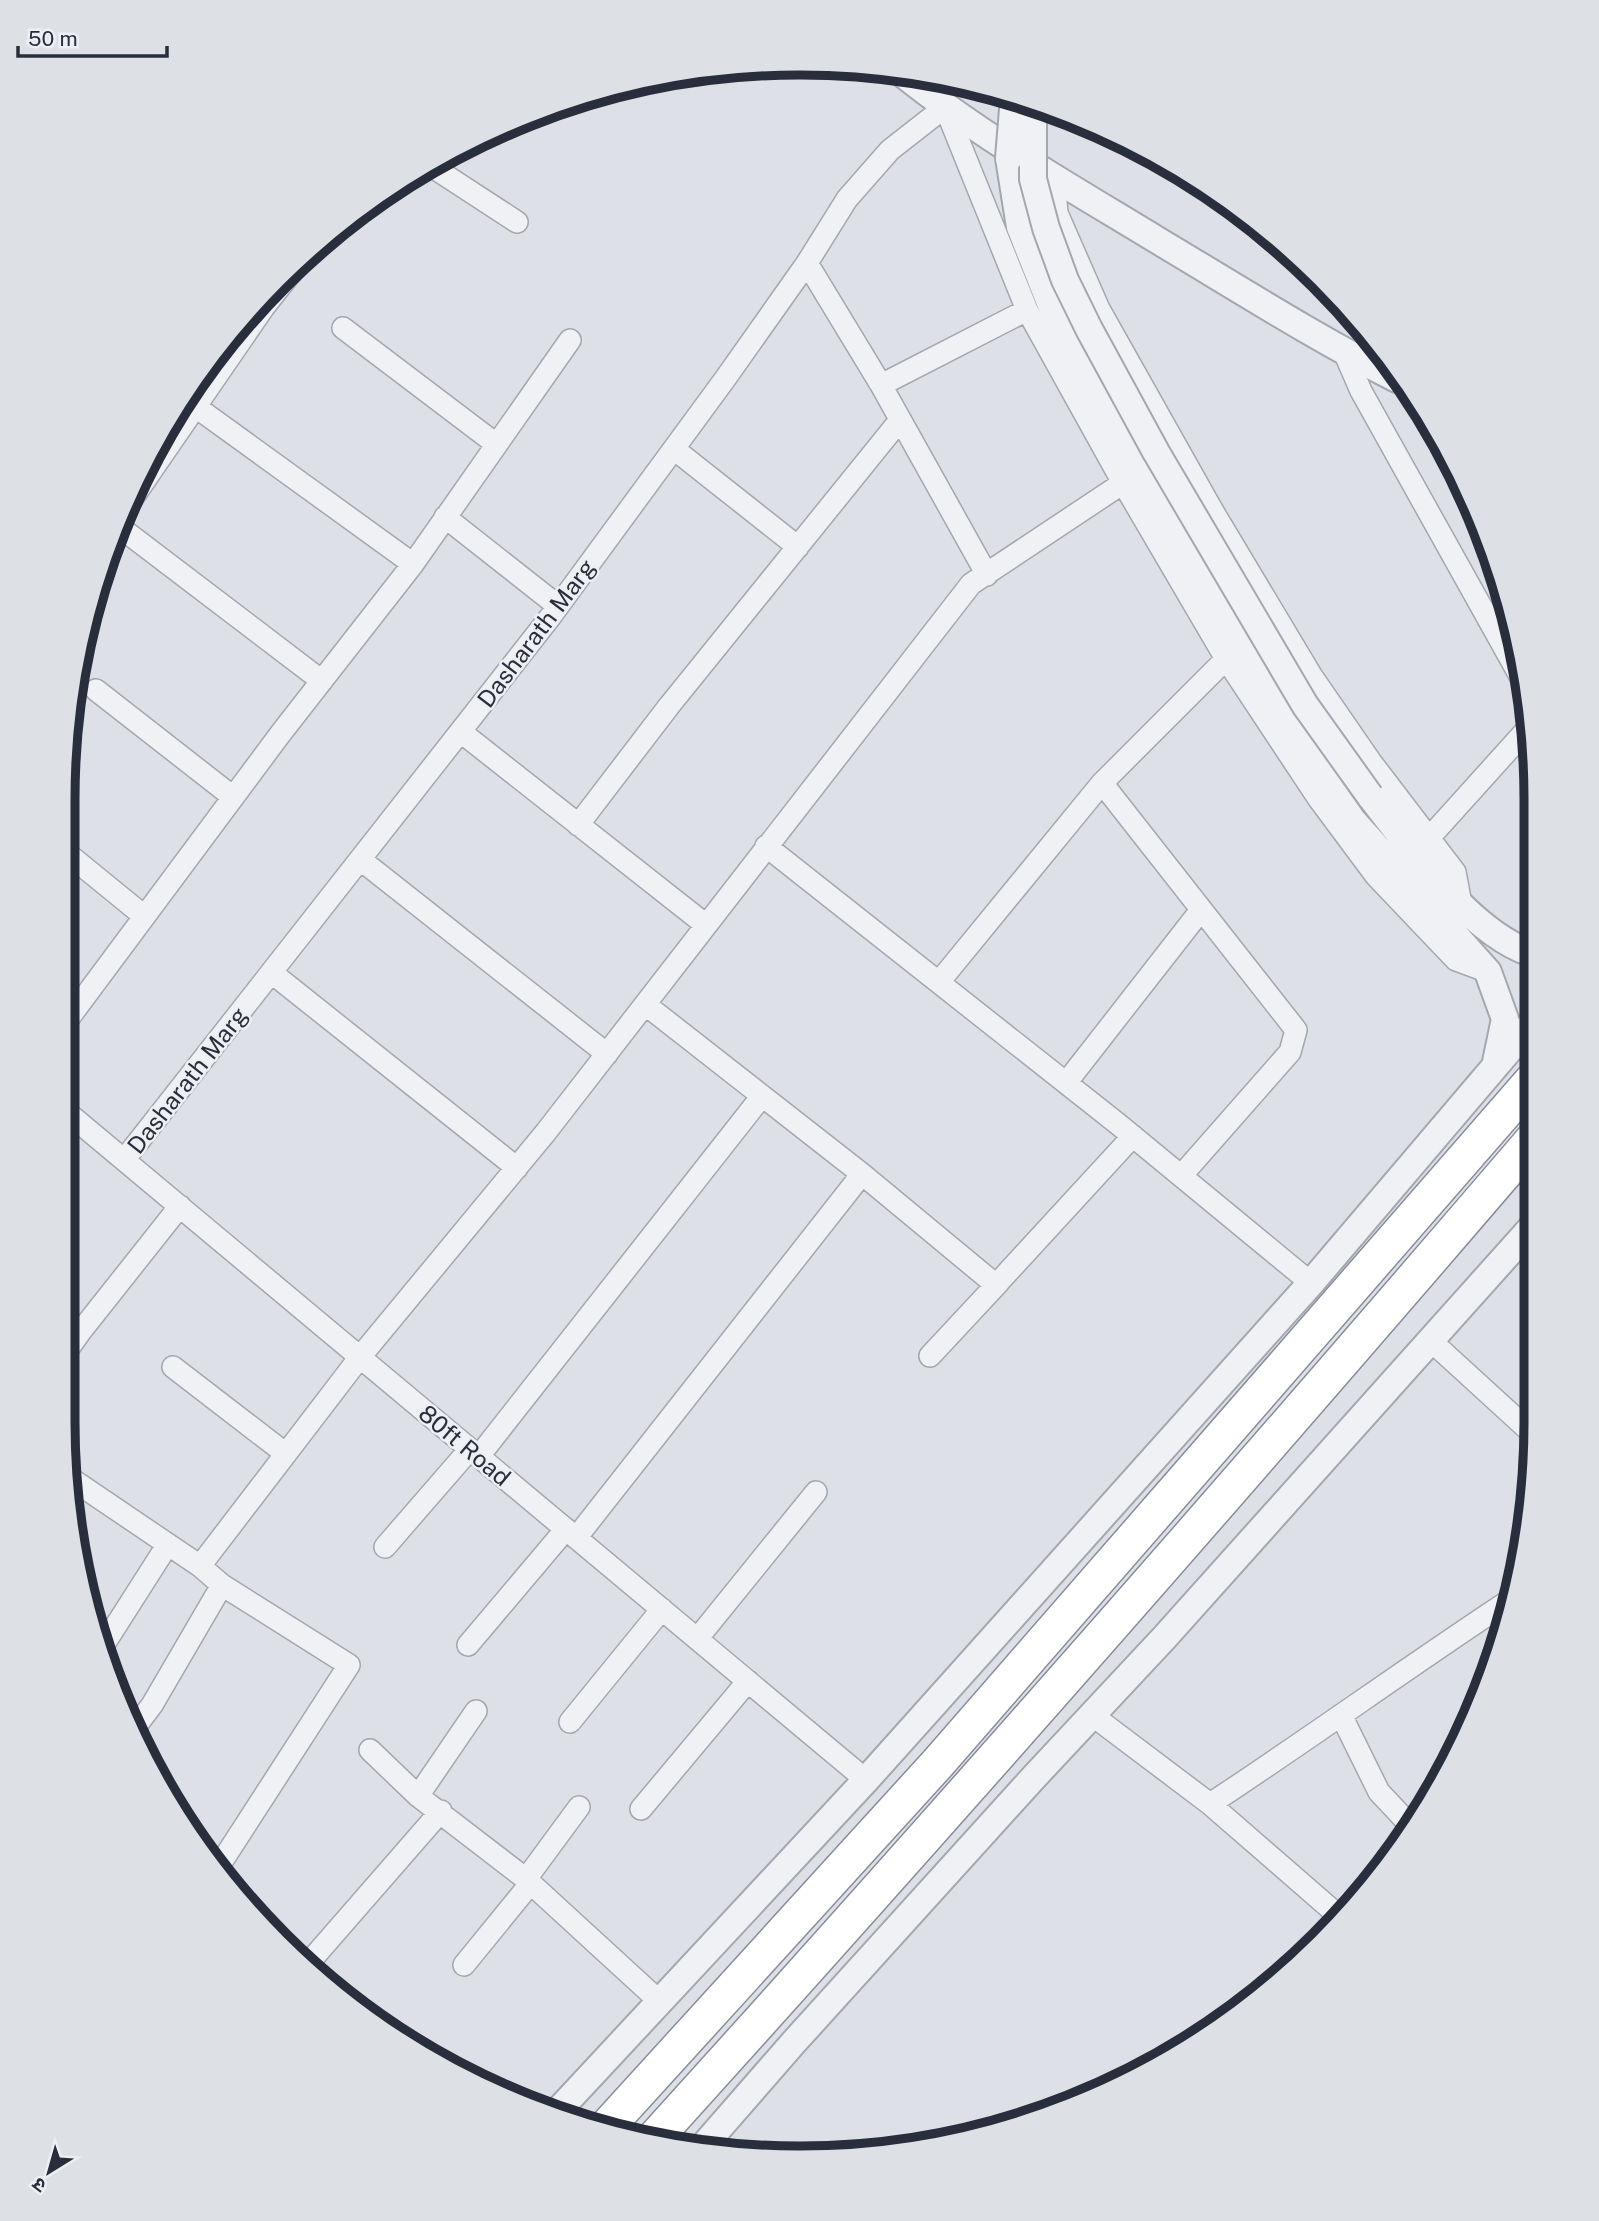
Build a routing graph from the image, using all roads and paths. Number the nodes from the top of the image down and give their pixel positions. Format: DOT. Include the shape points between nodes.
graph roads {
  1 [pos="917,85"];
  2 [pos="945,107"];
  3 [pos="1012,108"];
  4 [pos="1034,115"];
  5 [pos="439,171"];
  6 [pos="1054,178"];
  7 [pos="517,222"];
  8 [pos="807,263"];
  9 [pos="1027,310"];
  10 [pos="343,328"];
  11 [pos="249,329"];
  12 [pos="570,340"];
  13 [pos="1344,352"];
  14 [pos="1384,372"];
  15 [pos="881,386"];
  16 [pos="197,407"];
  17 [pos="900,420"];
  18 [pos="496,444"];
  19 [pos="674,449"];
  20 [pos="161,459"];
  21 [pos="1122,483"];
  22 [pos="445,517"];
  23 [pos="126,532"];
  24 [pos="798,547"];
  25 [pos="412,564"];
  26 [pos="987,575"];
  27 [pos="558,606"];
  28 [pos="1510,658"];
  29 [pos="1226,659"];
  30 [pos="322,681"];
  31 [pos="96,690"];
  32 [pos="461,732"];
  33 [pos="1521,736"];
  34 [pos="1102,783"];
  35 [pos="233,797"];
  36 [pos="579,825"];
  37 [pos="1429,838"];
  38 [pos="766,846"];
  39 [pos="75,860"];
  40 [pos="361,860"];
  41 [pos="1461,904"];
  42 [pos="1201,910"];
  43 [pos="145,916"];
  44 [pos="706,925"];
  45 [pos="1524,950"];
  46 [pos="1488,972"];
  47 [pos="272,973"];
  48 [pos="939,982"];
  49 [pos="646,1004"];
  50 [pos="75,1010"];
  51 [pos="1524,1032"];
  52 [pos="607,1054"];
  53 [pos="1495,1066"];
  54 [pos="1066,1083"];
  55 [pos="1524,1090"];
  56 [pos="762,1096"];
  57 [pos="75,1119"];
  58 [pos="1133,1136"];
  59 [pos="1524,1150"];
  60 [pos="124,1160"];
  61 [pos="517,1168"];
  62 [pos="862,1174"];
  63 [pos="1181,1176"];
  64 [pos="180,1206"];
  65 [pos="1524,1236"];
  66 [pos="999,1282"];
  67 [pos="1311,1283"];
  68 [pos="75,1326"];
  69 [pos="81,1331"];
  70 [pos="75,1339"];
  71 [pos="1430,1340"];
  72 [pos="930,1356"];
  73 [pos="360,1357"];
  74 [pos="173,1367"];
  75 [pos="1524,1426"];
  76 [pos="474,1453"];
  77 [pos="286,1454"];
  78 [pos="78,1484"];
  79 [pos="816,1492"];
  80 [pos="571,1533"];
  81 [pos="168,1544"];
  82 [pos="385,1548"];
  83 [pos="200,1566"];
  84 [pos="222,1585"];
  85 [pos="1499,1607"];
  86 [pos="662,1609"];
  87 [pos="109,1637"];
  88 [pos="697,1639"];
  89 [pos="468,1645"];
  90 [pos="748,1681"];
  91 [pos="476,1711"];
  92 [pos="1092,1715"];
  93 [pos="1341,1715"];
  94 [pos="140,1721"];
  95 [pos="569,1722"];
  96 [pos="370,1750"];
  97 [pos="866,1780"];
  98 [pos="418,1796"];
  99 [pos="1209,1804"];
  100 [pos="579,1807"];
  101 [pos="640,1809"];
  102 [pos="441,1811"];
  103 [pos="1405,1819"];
  104 [pos="224,1860"];
  105 [pos="528,1881"];
  106 [pos="1333,1911"];
  107 [pos="313,1958"];
  108 [pos="464,1965"];
  109 [pos="658,2000"];
  110 [pos="563,2105"];
  111 [pos="612,2121"];
  112 [pos="660,2132"];
  113 [pos="708,2140"];
  1 -- 2 [label="street"];
  2 -- 6 [label="street"];
  2 -- 8 [label="street, Dasharath Marg" via="890,150 846,199"];
  2 -- 9 [label="street"];
  3 -- 46 [label="street, bridge" via="1009,158 1020,227 1055,315 1148,492 1353,821"];
  4 -- 41 [label="street, bridge" via="1034,179 1046,228 1088,329 1299,693 1370,796"];
  5 -- 7 [label="street"];
  6 -- 13 [label="street"];
  6 -- 37 [label="street" via="1057,213 1098,309 1311,675"];
  8 -- 15 [label="street"];
  8 -- 19 [label="street, Dasharath Marg"];
  9 -- 15 [label="street"];
  9 -- 21 [label="street"];
  10 -- 18 [label="street"];
  11 -- 16 [label="street"];
  12 -- 18 [label="street"];
  13 -- 14 [label="street"];
  13 -- 28 [label="street" via="1361,391"];
  15 -- 17 [label="street"];
  16 -- 20 [label="street"];
  16 -- 25 [label="street"];
  17 -- 24 [label="street"];
  17 -- 26 [label="street"];
  18 -- 22 [label="street"];
  19 -- 24 [label="street"];
  19 -- 27 [label="street, Dasharath Marg"];
  21 -- 26 [label="street"];
  21 -- 29 [label="street"];
  22 -- 25 [label="street"];
  22 -- 27 [label="street"];
  23 -- 30 [label="street"];
  24 -- 36 [label="street"];
  25 -- 30 [label="street"];
  26 -- 38 [label="street" via="971,584"];
  27 -- 32 [label="street, Dasharath Marg"];
  29 -- 34 [label="street"];
  29 -- 46 [label="street" via="1318,799 1376,876 1456,960"];
  30 -- 35 [label="street"];
  31 -- 35 [label="street"];
  32 -- 36 [label="street"];
  32 -- 40 [label="street, Dasharath Marg"];
  33 -- 37 [label="street"];
  34 -- 42 [label="street"];
  34 -- 48 [label="street"];
  35 -- 43 [label="street"];
  36 -- 44 [label="street"];
  37 -- 41 [label="street" via="1455,872"];
  38 -- 44 [label="street"];
  38 -- 48 [label="street"];
  39 -- 43 [label="street"];
  40 -- 47 [label="street, Dasharath Marg"];
  40 -- 52 [label="street"];
  41 -- 45 [label="street" via="1502,939"];
  42 -- 54 [label="street"];
  42 -- 63 [label="street" via="1296,1030 1290,1052"];
  43 -- 50 [label="street"];
  44 -- 49 [label="street"];
  46 -- 53 [label="street" via="1505,1019"];
  47 -- 60 [label="street, Dasharath Marg"];
  47 -- 61 [label="street"];
  48 -- 54 [label="street"];
  49 -- 52 [label="street"];
  49 -- 56 [label="street"];
  51 -- 53 [label="street"];
  52 -- 61 [label="street"];
  53 -- 67 [label="street"];
  54 -- 58 [label="street"];
  55 -- 111 [label="highway" via="938,1763"];
  56 -- 62 [label="street"];
  56 -- 76 [label="street"];
  57 -- 60 [label="street, 80ft Road"];
  58 -- 63 [label="street"];
  58 -- 66 [label="street"];
  59 -- 112 [label="highway" via="918,1845"];
  60 -- 64 [label="street, 80ft Road"];
  61 -- 73 [label="street"];
  62 -- 66 [label="street" via="996,1285"];
  62 -- 80 [label="street"];
  63 -- 67 [label="street"];
  64 -- 69 [label="street"];
  64 -- 73 [label="street, 80ft Road"];
  65 -- 71 [label="street"];
  66 -- 72 [label="street"];
  67 -- 97 [label="street"];
  68 -- 69 [label="street"];
  69 -- 70 [label="street"];
  71 -- 75 [label="street"];
  71 -- 92 [label="street"];
  73 -- 76 [label="street, 80ft Road"];
  73 -- 77 [label="street"];
  74 -- 77 [label="street"];
  76 -- 80 [label="street, 80ft Road"];
  76 -- 82 [label="street"];
  77 -- 83 [label="street"];
  78 -- 81 [label="street"];
  79 -- 88 [label="street"];
  80 -- 86 [label="street, 80ft Road"];
  80 -- 89 [label="street"];
  81 -- 83 [label="street"];
  81 -- 87 [label="street"];
  83 -- 84 [label="street"];
  84 -- 94 [label="street"];
  84 -- 104 [label="street" via="349,1665"];
  85 -- 93 [label="street"];
  86 -- 88 [label="street, 80ft Road"];
  86 -- 95 [label="street"];
  88 -- 90 [label="street, 80ft Road"];
  90 -- 97 [label="street, 80ft Road"];
  90 -- 101 [label="street"];
  91 -- 98 [label="street"];
  92 -- 99 [label="street"];
  92 -- 113 [label="street"];
  93 -- 99 [label="street"];
  93 -- 103 [label="street" via="1379,1792"];
  96 -- 98 [label="street"];
  97 -- 109 [label="street"];
  98 -- 102 [label="street"];
  99 -- 106 [label="street"];
  100 -- 105 [label="street"];
  102 -- 105 [label="street"];
  102 -- 107 [label="street"];
  105 -- 108 [label="street"];
  105 -- 109 [label="street"];
  109 -- 110 [label="street"];
}
